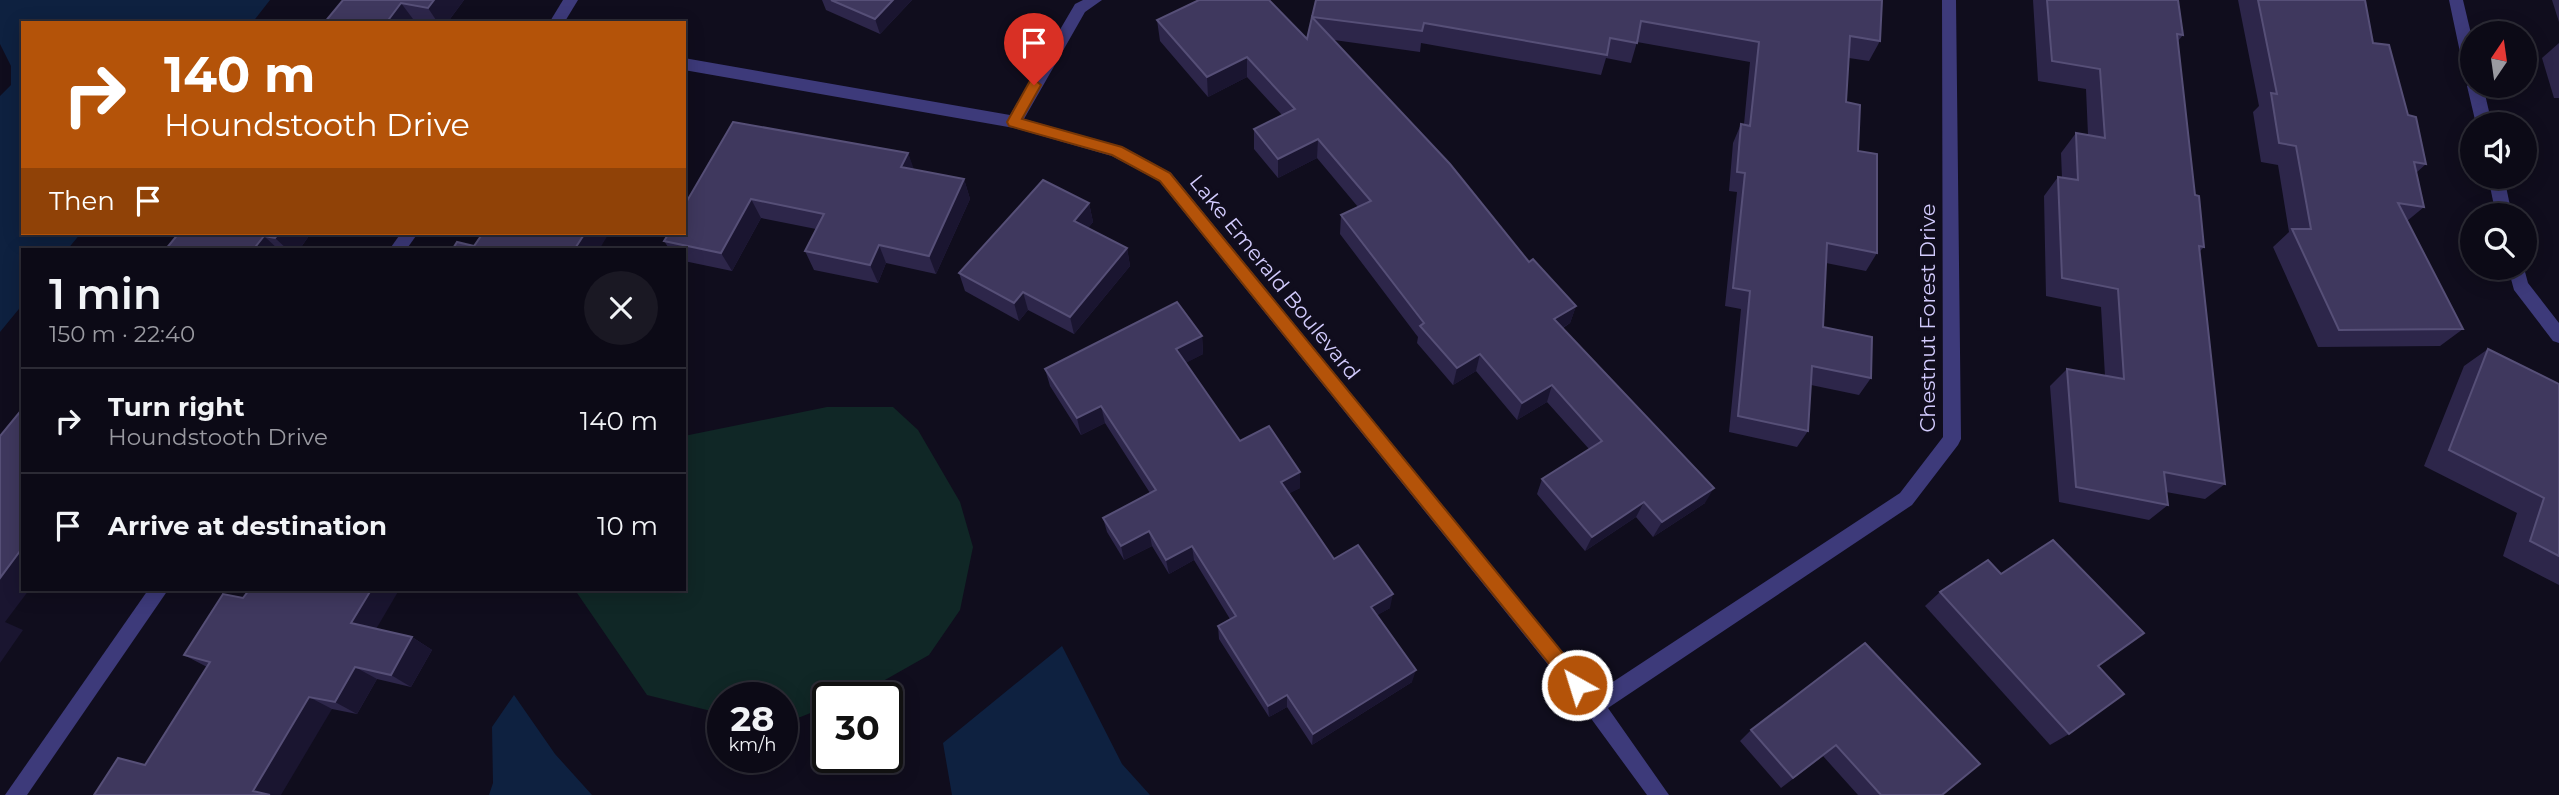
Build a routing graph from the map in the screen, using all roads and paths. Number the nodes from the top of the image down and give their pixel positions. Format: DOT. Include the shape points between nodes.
graph roads {
  1 [pos="571,0"];
  2 [pos="1095,0"];
  3 [pos="1949,0"];
  4 [pos="2455,0"];
  5 [pos="557,21"];
  6 [pos="2460,21"];
  7 [pos="686,64"];
  8 [pos="1014,122"];
  9 [pos="2519,280"];
  10 [pos="2559,336"];
  11 [pos="158,591"];
  12 [pos="1594,706"];
  13 [pos="15,795"];
  14 [pos="1658,795"];
  1 -- 5 [label="street"];
  2 -- 8 [label="street" via="1080,8"];
  3 -- 12 [label="street, Chestnut Forest Drive" via="1952,439 1906,499"];
  4 -- 6 [label="street"];
  7 -- 8 [label="street, Lake Emerald Boulevard"];
  8 -- 12 [label="street, Lake Emerald Boulevard" via="1117,151 1165,177"];
  9 -- 10 [label="street"];
  11 -- 13 [label="street"];
  12 -- 14 [label="street, Lake Emerald Boulevard"];
}
